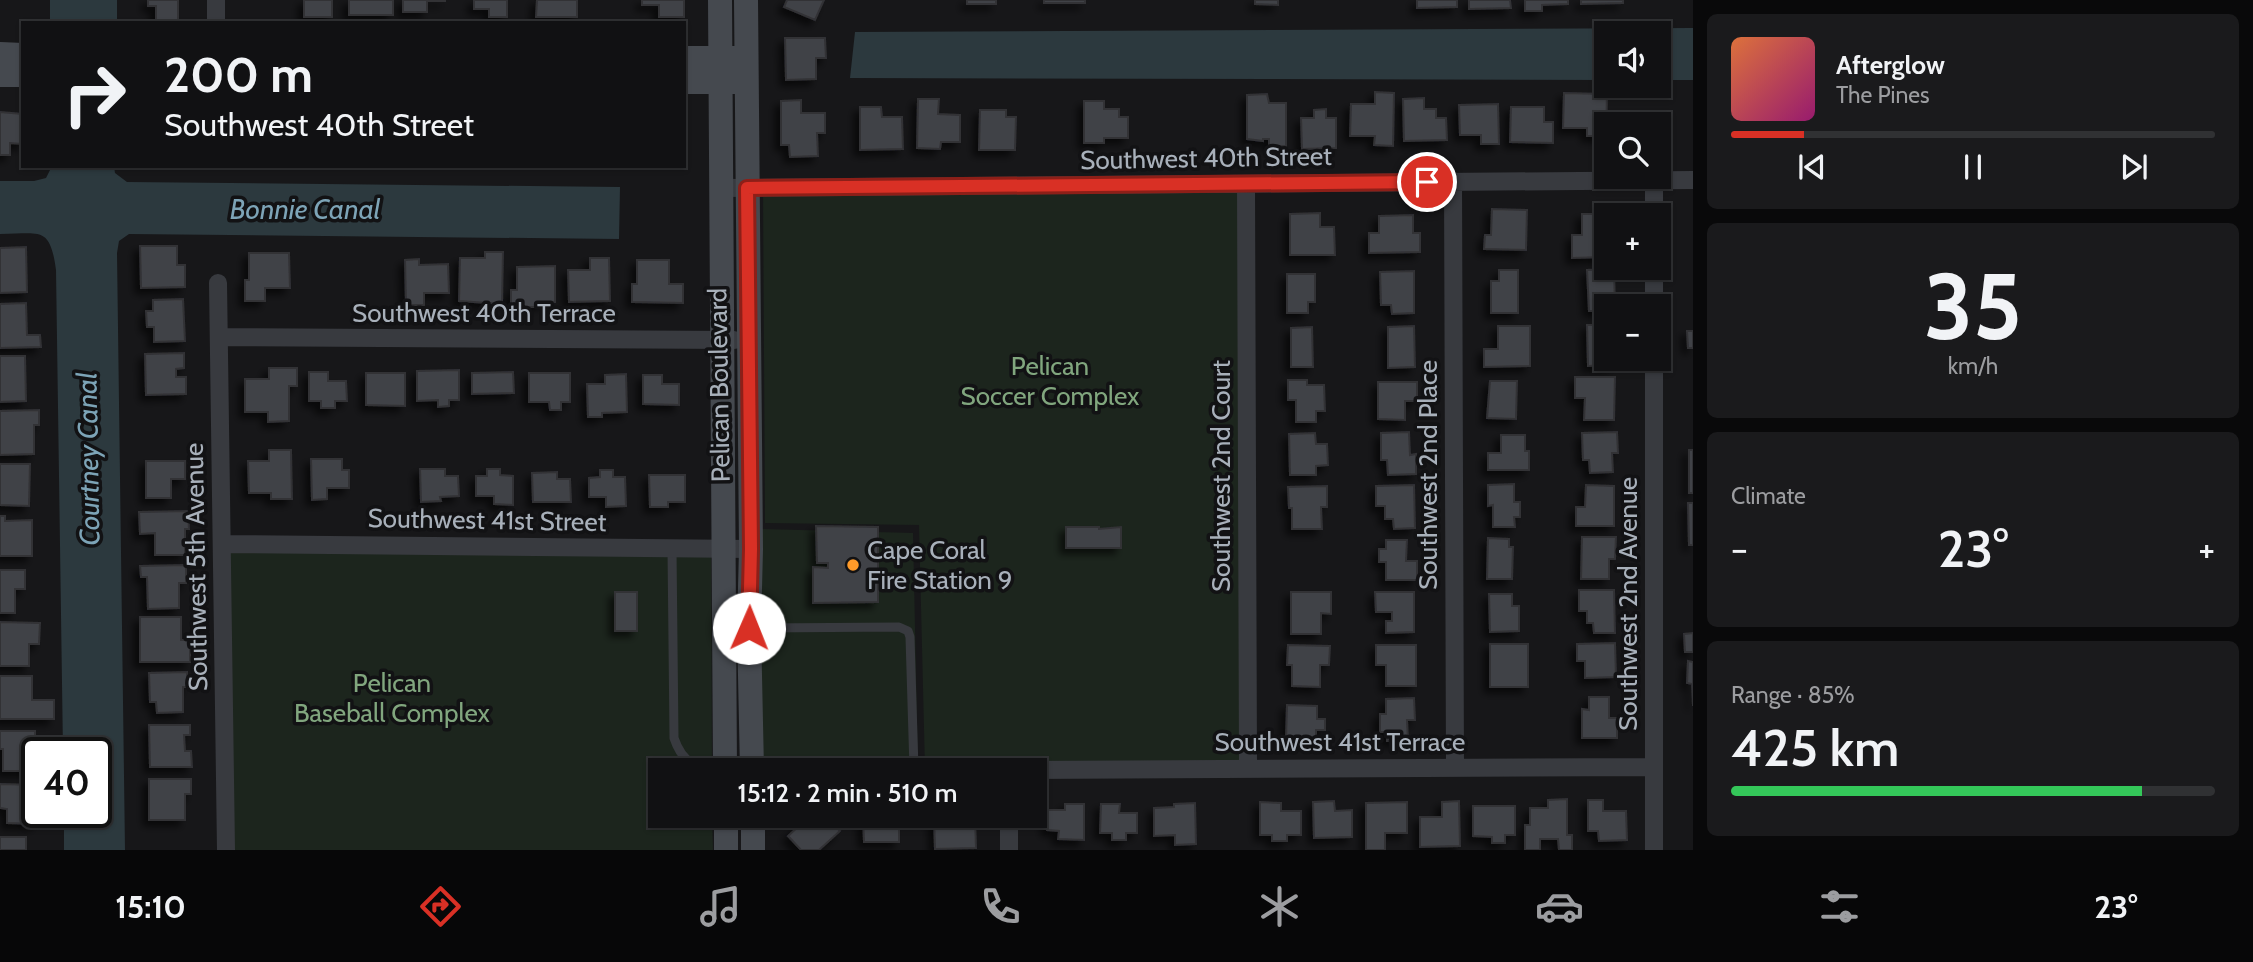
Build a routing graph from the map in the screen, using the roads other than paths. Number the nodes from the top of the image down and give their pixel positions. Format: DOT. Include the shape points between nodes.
graph roads {
  1 [pos="216,0"];
  2 [pos="720,0"];
  3 [pos="746,0"];
  4 [pos="216,21"];
  5 [pos="0,54"];
  6 [pos="686,59"];
  7 [pos="17,67"];
  8 [pos="746,70"];
  9 [pos="720,71"];
  10 [pos="686,81"];
  11 [pos="1594,180"];
  12 [pos="1671,180"];
  13 [pos="1693,180"];
  14 [pos="1453,181"];
  15 [pos="1246,184"];
  16 [pos="720,188"];
  17 [pos="747,188"];
  18 [pos="218,283"];
  19 [pos="220,337"];
  20 [pos="749,339"];
  21 [pos="722,341"];
  22 [pos="1654,371"];
  23 [pos="223,544"];
  24 [pos="672,549"];
  25 [pos="723,549"];
  26 [pos="751,549"];
  27 [pos="749,628"];
  28 [pos="684,758"];
  29 [pos="726,758"];
  30 [pos="752,758"];
  31 [pos="914,758"];
  32 [pos="1654,767"];
  33 [pos="1248,768"];
  34 [pos="1455,768"];
  35 [pos="1047,770"];
  36 [pos="726,828"];
  37 [pos="753,828"];
  38 [pos="1009,828"];
  39 [pos="226,850"];
  40 [pos="726,850"];
  41 [pos="753,850"];
  42 [pos="1009,850"];
  43 [pos="1654,850"];
  1 -- 4 [label="street"];
  2 -- 9 [label="street, Pelican Boulevard"];
  3 -- 8 [label="street, Pelican Boulevard"];
  5 -- 7 [label="street"];
  6 -- 9 [label="street"];
  8 -- 9 [label="street"];
  8 -- 17 [label="street, Pelican Boulevard"];
  9 -- 10 [label="street"];
  9 -- 16 [label="street, Pelican Boulevard"];
  11 -- 14 [label="street, Southwest 40th Street"];
  12 -- 13 [label="street, Southwest 40th Street"];
  14 -- 15 [label="street, Southwest 40th Street"];
  14 -- 34 [label="street, Southwest 2nd Place"];
  15 -- 17 [label="street, Southwest 40th Street"];
  15 -- 33 [label="street, Southwest 2nd Court"];
  16 -- 17 [label="street, Southwest 40th Street"];
  16 -- 21 [label="street, Pelican Boulevard"];
  17 -- 20 [label="street, Pelican Boulevard"];
  18 -- 19 [label="street, Southwest 5th Avenue"];
  19 -- 21 [label="street, Southwest 40th Terrace"];
  19 -- 23 [label="street, Southwest 5th Avenue"];
  20 -- 21 [label="street, Southwest 40th Terrace"];
  20 -- 26 [label="street, Pelican Boulevard"];
  21 -- 25 [label="street, Pelican Boulevard"];
  22 -- 32 [label="street, Southwest 2nd Avenue"];
  23 -- 24 [label="street, Southwest 41st Street"];
  23 -- 39 [label="street, Southwest 5th Avenue"];
  24 -- 25 [label="street, Southwest 41st Street"];
  24 -- 28 [label="lane" via="674,738"];
  25 -- 26 [label="street, Southwest 41st Street"];
  25 -- 29 [label="street, Pelican Boulevard"];
  26 -- 27 [label="street, Pelican Boulevard"];
  27 -- 30 [label="street, Pelican Boulevard"];
  27 -- 31 [label="lane" via="899,627 908,631"];
  32 -- 34 [label="street, Southwest 41st Terrace"];
  32 -- 43 [label="street, Southwest 2nd Avenue"];
  33 -- 34 [label="street, Southwest 41st Terrace"];
  33 -- 35 [label="street, Southwest 41st Terrace"];
  36 -- 40 [label="street"];
  37 -- 41 [label="street"];
  38 -- 42 [label="street"];
}
